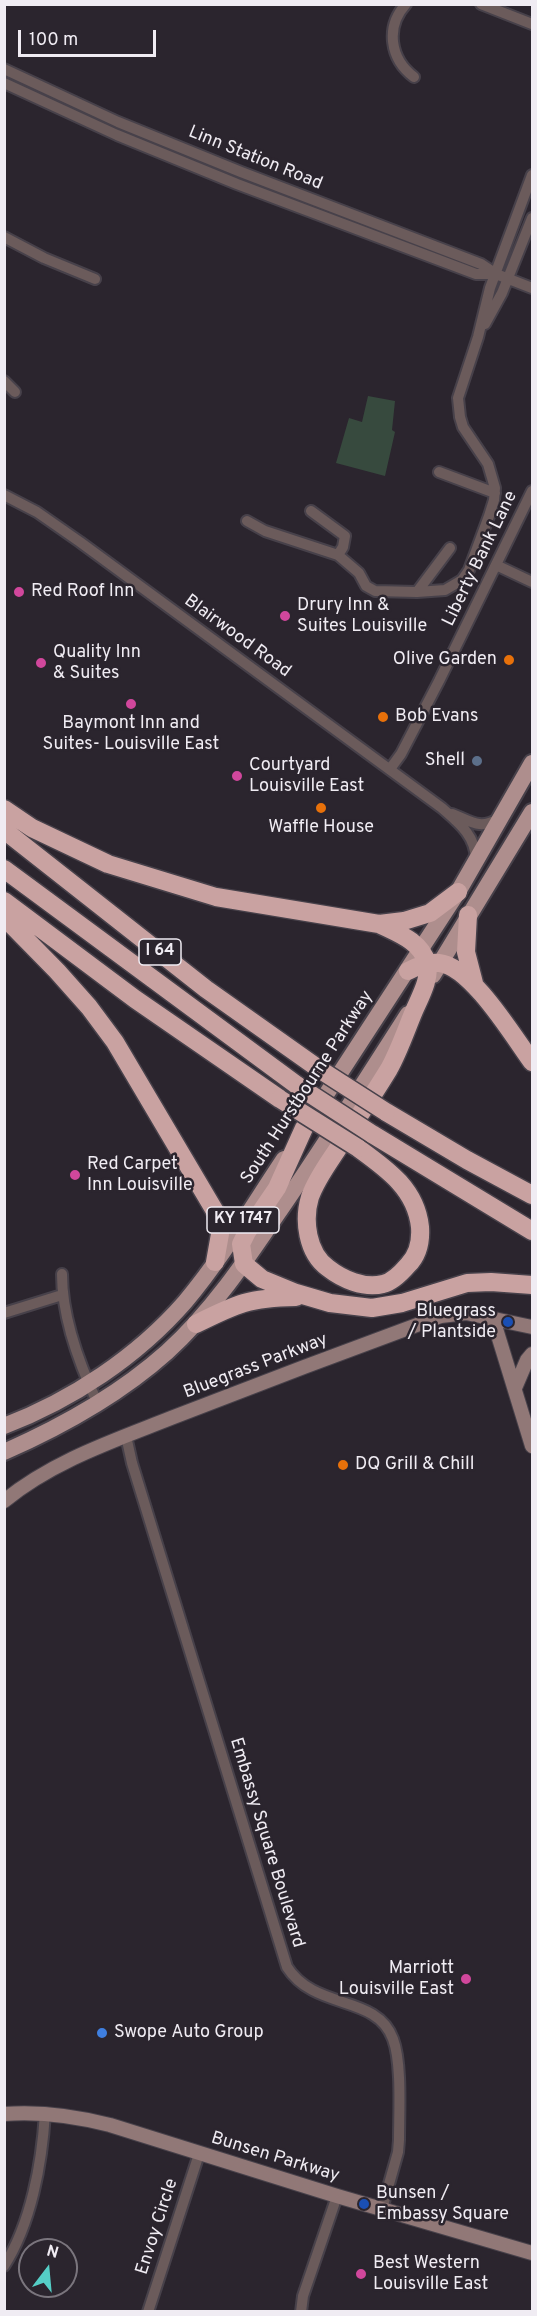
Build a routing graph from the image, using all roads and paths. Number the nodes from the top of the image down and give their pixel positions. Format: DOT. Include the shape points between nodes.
graph roads {
  1 [pos="406,4"];
  2 [pos="481,4"];
  3 [pos="532,24"];
  4 [pos="4,69"];
  5 [pos="414,77"];
  6 [pos="4,83"];
  7 [pos="126,125"];
  8 [pos="121,137"];
  9 [pos="241,172"];
  10 [pos="532,175"];
  11 [pos="237,184"];
  12 [pos="532,218"];
  13 [pos="4,237"];
  14 [pos="416,239"];
  15 [pos="412,250"];
  16 [pos="496,274"];
  17 [pos="95,279"];
  18 [pos="508,279"];
  19 [pos="532,288"];
  20 [pos="478,337"];
  21 [pos="4,381"];
  22 [pos="15,392"];
  23 [pos="439,472"];
  24 [pos="532,491"];
  25 [pos="495,493"];
  26 [pos="4,495"];
  27 [pos="311,511"];
  28 [pos="247,521"];
  29 [pos="450,548"];
  30 [pos="338,555"];
  31 [pos="496,565"];
  32 [pos="532,582"];
  33 [pos="417,592"];
  34 [pos="532,763"];
  35 [pos="390,769"];
  36 [pos="4,809"];
  37 [pos="445,811"];
  38 [pos="532,812"];
  39 [pos="504,816"];
  40 [pos="4,830"];
  41 [pos="476,862"];
  42 [pos="4,869"];
  43 [pos="458,892"];
  44 [pos="4,901"];
  45 [pos="468,915"];
  46 [pos="4,917"];
  47 [pos="379,924"];
  48 [pos="429,959"];
  49 [pos="408,971"];
  50 [pos="474,983"];
  51 [pos="424,988"];
  52 [pos="532,1062"];
  53 [pos="304,1128"];
  54 [pos="532,1195"];
  55 [pos="532,1231"];
  56 [pos="215,1262"];
  57 [pos="244,1264"];
  58 [pos="62,1274"];
  59 [pos="532,1285"];
  60 [pos="62,1295"];
  61 [pos="311,1297"];
  62 [pos="4,1313"];
  63 [pos="493,1319"];
  64 [pos="196,1324"];
  65 [pos="532,1327"];
  66 [pos="532,1354"];
  67 [pos="88,1384"];
  68 [pos="515,1388"];
  69 [pos="98,1404"];
  70 [pos="4,1426"];
  71 [pos="126,1436"];
  72 [pos="532,1446"];
  73 [pos="4,1452"];
  74 [pos="4,1501"];
  75 [pos="45,2113"];
  76 [pos="4,2114"];
  77 [pos="199,2154"];
  78 [pos="337,2196"];
  79 [pos="382,2209"];
  80 [pos="532,2253"];
  81 [pos="4,2266"];
  82 [pos="148,2312"];
  83 [pos="301,2312"];
  1 -- 5 [label="street" via="393,27 393,46"];
  2 -- 3 [label="street"];
  4 -- 7 [label="street, Linn Station Road"];
  6 -- 8 [label="street, Linn Station Road"];
  7 -- 8 [label="street"];
  7 -- 9 [label="street, Linn Station Road"];
  8 -- 11 [label="street, Linn Station Road"];
  9 -- 11 [label="street"];
  9 -- 14 [label="street, Linn Station Road"];
  10 -- 16 [label="street"];
  11 -- 15 [label="street, Linn Station Road"];
  12 -- 18 [label="street"];
  13 -- 17 [label="street"];
  14 -- 15 [label="street"];
  14 -- 16 [label="street, Linn Station Road" via="481,264"];
  15 -- 16 [label="street, Linn Station Road" via="476,274"];
  16 -- 18 [label="street, Linn Station Road"];
  16 -- 20 [label="street"];
  18 -- 19 [label="street, Linn Station Road"];
  18 -- 20 [label="street"];
  20 -- 25 [label="street" via="457,404 463,427 491,470"];
  21 -- 22 [label="street"];
  23 -- 25 [label="street"];
  24 -- 31 [label="street, Liberty Bank Lane"];
  25 -- 33 [label="street" via="466,575 449,588"];
  26 -- 35 [label="street, Blairwood Road" via="80,542"];
  27 -- 30 [label="street" via="345,536"];
  28 -- 30 [label="street" via="265,531"];
  29 -- 33 [label="street"];
  30 -- 33 [label="street" via="370,589"];
  31 -- 32 [label="street"];
  31 -- 35 [label="street, Liberty Bank Lane"];
  34 -- 39 [label="main road"];
  35 -- 37 [label="street, Blairwood Road"];
  36 -- 47 [label="highway" via="32,828 108,864 205,894"];
  37 -- 39 [label="street, Blairwood Road" via="481,826"];
  37 -- 41 [label="street, Blairwood Road" via="471,836 476,846"];
  38 -- 45 [label="main road"];
  39 -- 41 [label="main road"];
  40 -- 54 [label="highway, I 64, bridge" via="206,989 319,1069 466,1160"];
  41 -- 43 [label="main road"];
  42 -- 55 [label="highway, I 64, bridge" via="298,1086"];
  43 -- 47 [label="highway" via="430,913"];
  43 -- 48 [label="main road"];
  44 -- 51 [label="highway, bridge" via="135,999 280,1099 358,1148 405,1188 418,1214 421,1237 414,1258 400,1274 383,1284 363,1283 341,1278 323,1265 310,1243 306,1220 310,1198 319,1178 390,1067"];
  45 -- 48 [label="main road"];
  45 -- 50 [label="highway" via="466,952"];
  46 -- 56 [label="highway" via="88,1007 134,1072 216,1213 220,1234"];
  47 -- 48 [label="highway" via="409,939"];
  48 -- 49 [label="highway"];
  48 -- 50 [label="highway" via="459,969"];
  48 -- 51 [label="highway"];
  49 -- 53 [label="main road, South Hurstbourne Parkway / KY 1747"];
  50 -- 52 [label="highway"];
  51 -- 57 [label="main road, KY 1747"];
  53 -- 56 [label="main road, South Hurstbourne Parkway / KY 1747"];
  53 -- 57 [label="highway" via="277,1188 241,1244"];
  56 -- 67 [label="main road, South Hurstbourne Parkway / KY 1747" via="184,1304"];
  57 -- 61 [label="highway" via="271,1284"];
  57 -- 64 [label="main road, KY 1747"];
  58 -- 60 [label="street"];
  59 -- 61 [label="highway" via="467,1283 372,1308"];
  60 -- 62 [label="street"];
  60 -- 67 [label="street"];
  61 -- 64 [label="highway" via="257,1299 236,1304"];
  63 -- 65 [label="street, Bluegrass Parkway"];
  63 -- 68 [label="street"];
  63 -- 71 [label="street, Bluegrass Parkway" via="460,1312 441,1316"];
  64 -- 69 [label="main road, KY 1747" via="166,1353"];
  66 -- 68 [label="street"];
  67 -- 69 [label="street"];
  67 -- 70 [label="main road, South Hurstbourne Parkway / KY 1747"];
  68 -- 72 [label="street"];
  69 -- 73 [label="main road, KY 1747"];
  71 -- 74 [label="street, Bluegrass Parkway" via="45,1472"];
  71 -- 79 [label="street, Embassy Square Boulevard" via="287,1967 308,1989 376,2017 393,2040 399,2140"];
  75 -- 76 [label="street, Bunsen Parkway"];
  75 -- 77 [label="street, Bunsen Parkway" via="78,2117"];
  75 -- 81 [label="street" via="42,2146 24,2227"];
  77 -- 78 [label="street, Bunsen Parkway"];
  77 -- 82 [label="street, Envoy Circle"];
  78 -- 79 [label="street, Bunsen Parkway"];
  78 -- 83 [label="street"];
  79 -- 80 [label="street, Bunsen Parkway"];
}
